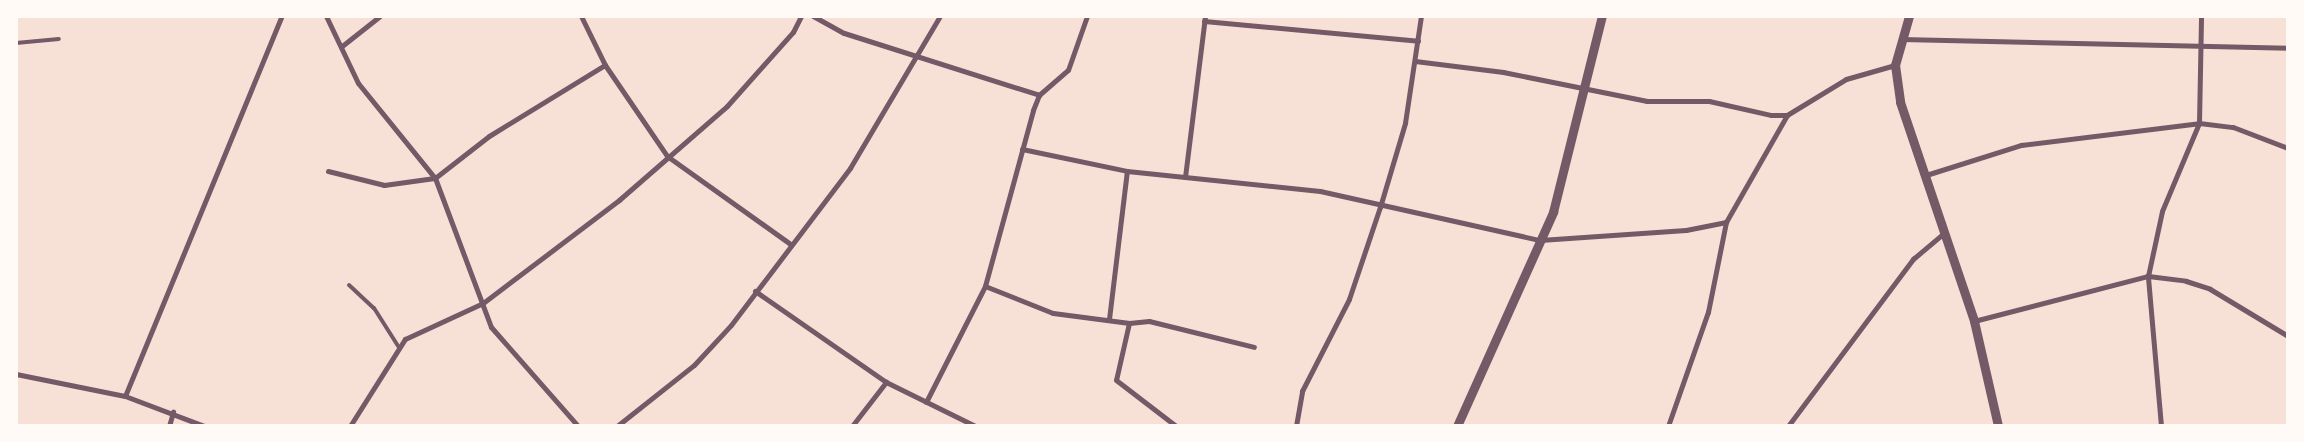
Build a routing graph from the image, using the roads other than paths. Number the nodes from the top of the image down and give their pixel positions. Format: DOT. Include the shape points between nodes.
graph roads {
  1 [pos="282,16"];
  2 [pos="326,16"];
  3 [pos="380,16"];
  4 [pos="581,16"];
  5 [pos="801,16"];
  6 [pos="813,16"];
  7 [pos="940,16"];
  8 [pos="1087,16"];
  9 [pos="1421,16"];
  10 [pos="1602,16"];
  11 [pos="1909,16"];
  12 [pos="2201,16"];
  13 [pos="1205,19"];
  14 [pos="59,39"];
  15 [pos="1900,39"];
  16 [pos="1418,41"];
  17 [pos="16,43"];
  18 [pos="342,46"];
  19 [pos="2202,48"];
  20 [pos="2288,48"];
  21 [pos="914,56"];
  22 [pos="1415,61"];
  23 [pos="1895,64"];
  24 [pos="605,65"];
  25 [pos="1583,89"];
  26 [pos="1039,95"];
  27 [pos="1788,114"];
  28 [pos="2199,123"];
  29 [pos="2288,148"];
  30 [pos="1022,149"];
  31 [pos="666,156"];
  32 [pos="328,171"];
  33 [pos="1126,171"];
  34 [pos="1926,175"];
  35 [pos="1185,177"];
  36 [pos="435,178"];
  37 [pos="1380,207"];
  38 [pos="1726,222"];
  39 [pos="1943,234"];
  40 [pos="1540,240"];
  41 [pos="789,243"];
  42 [pos="2148,276"];
  43 [pos="349,285"];
  44 [pos="985,286"];
  45 [pos="755,291"];
  46 [pos="483,303"];
  47 [pos="1109,319"];
  48 [pos="1974,321"];
  49 [pos="1130,323"];
  50 [pos="2288,336"];
  51 [pos="398,346"];
  52 [pos="1254,347"];
  53 [pos="16,374"];
  54 [pos="886,382"];
  55 [pos="125,396"];
  56 [pos="926,402"];
  57 [pos="173,412"];
  58 [pos="169,426"];
  59 [pos="204,426"];
  60 [pos="350,426"];
  61 [pos="578,426"];
  62 [pos="617,426"];
  63 [pos="852,426"];
  64 [pos="974,426"];
  65 [pos="1176,426"];
  66 [pos="1296,426"];
  67 [pos="1457,426"];
  68 [pos="1668,426"];
  69 [pos="1788,426"];
  70 [pos="1998,426"];
  71 [pos="2161,426"];
  1 -- 55 [label="street"];
  2 -- 18 [label="street"];
  3 -- 18 [label="street"];
  4 -- 24 [label="street"];
  5 -- 31 [label="street" via="793,32 727,106"];
  6 -- 21 [label="street" via="844,33"];
  7 -- 21 [label="street"];
  8 -- 26 [label="street" via="1068,70"];
  9 -- 16 [label="street"];
  10 -- 25 [label="street"];
  11 -- 15 [label="street"];
  12 -- 19 [label="street"];
  13 -- 16 [label="street"];
  13 -- 35 [label="street"];
  14 -- 17 [label="lane"];
  15 -- 19 [label="street"];
  15 -- 23 [label="street"];
  16 -- 22 [label="street"];
  18 -- 36 [label="street" via="358,83"];
  19 -- 20 [label="street"];
  19 -- 28 [label="street"];
  21 -- 26 [label="street"];
  21 -- 41 [label="street" via="850,168"];
  22 -- 25 [label="street" via="1503,72"];
  22 -- 37 [label="street" via="1405,123"];
  23 -- 27 [label="street" via="1846,79"];
  23 -- 34 [label="street" via="1900,102"];
  24 -- 31 [label="street"];
  24 -- 36 [label="street" via="489,136"];
  25 -- 27 [label="street" via="1647,101 1709,101"];
  25 -- 40 [label="street" via="1553,212"];
  26 -- 30 [label="street"];
  27 -- 38 [label="street"];
  28 -- 29 [label="street" via="2233,127"];
  28 -- 34 [label="street" via="2021,145"];
  28 -- 42 [label="street" via="2162,211"];
  30 -- 33 [label="street"];
  30 -- 44 [label="street"];
  31 -- 41 [label="street"];
  31 -- 46 [label="street" via="619,200"];
  32 -- 36 [label="street" via="384,185"];
  33 -- 35 [label="street"];
  33 -- 47 [label="street"];
  34 -- 39 [label="street"];
  35 -- 37 [label="street" via="1320,191"];
  36 -- 46 [label="street"];
  37 -- 40 [label="street"];
  37 -- 66 [label="street" via="1349,299 1302,391"];
  38 -- 40 [label="street" via="1686,230"];
  38 -- 68 [label="street" via="1708,312"];
  39 -- 48 [label="street"];
  39 -- 69 [label="street" via="1912,259"];
  40 -- 67 [label="street"];
  41 -- 45 [label="street"];
  42 -- 48 [label="street"];
  42 -- 50 [label="street" via="2186,280 2210,289"];
  42 -- 71 [label="street"];
  43 -- 51 [label="lane" via="374,308"];
  44 -- 47 [label="street" via="1053,313"];
  44 -- 56 [label="street"];
  45 -- 54 [label="street"];
  45 -- 62 [label="street" via="694,365"];
  46 -- 51 [label="street" via="415,333"];
  46 -- 61 [label="street" via="491,327"];
  47 -- 49 [label="street"];
  48 -- 70 [label="street"];
  49 -- 52 [label="street" via="1169,325"];
  49 -- 65 [label="street" via="1116,380"];
  51 -- 60 [label="street"];
  53 -- 55 [label="street"];
  54 -- 56 [label="street"];
  54 -- 63 [label="street"];
  55 -- 57 [label="street"];
  56 -- 64 [label="street"];
  57 -- 58 [label="street"];
  57 -- 59 [label="street"];
}
